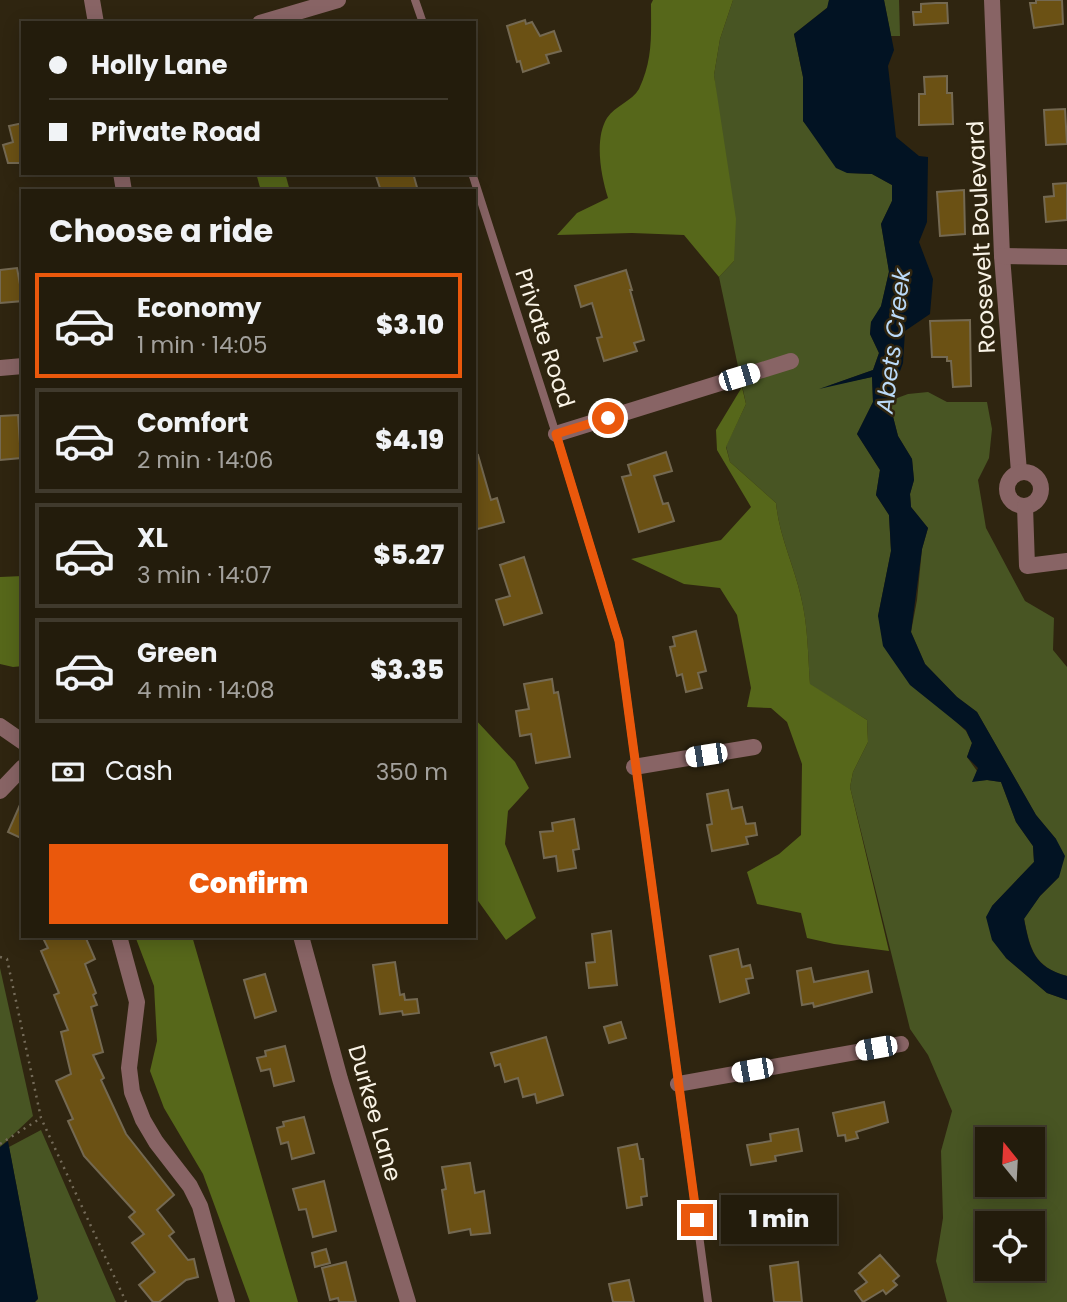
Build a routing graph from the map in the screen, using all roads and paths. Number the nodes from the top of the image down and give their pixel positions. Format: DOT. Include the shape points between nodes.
graph roads {
  1 [pos="92,0"];
  2 [pos="338,0"];
  3 [pos="415,0"];
  4 [pos="992,0"];
  5 [pos="96,21"];
  6 [pos="267,21"];
  7 [pos="422,21"];
  8 [pos="472,175"];
  9 [pos="1002,256"];
  10 [pos="1067,257"];
  11 [pos="791,361"];
  12 [pos="21,366"];
  13 [pos="0,368"];
  14 [pos="556,434"];
  15 [pos="1019,472"];
  16 [pos="1025,506"];
  17 [pos="1067,561"];
  18 [pos="0,726"];
  19 [pos="21,741"];
  20 [pos="754,747"];
  21 [pos="634,766"];
  22 [pos="21,769"];
  23 [pos="0,791"];
  24 [pos="120,938"];
  25 [pos="302,938"];
  26 [pos="0,957"];
  27 [pos="901,1044"];
  28 [pos="678,1084"];
  29 [pos="41,1118"];
  30 [pos="0,1144"];
  31 [pos="127,1302"];
  32 [pos="227,1302"];
  33 [pos="408,1302"];
  34 [pos="708,1302"];
  1 -- 5 [label="street"];
  2 -- 6 [label="street"];
  3 -- 7 [label="lane"];
  4 -- 9 [label="street, Roosevelt Boulevard"];
  8 -- 14 [label="lane, Private Road"];
  9 -- 10 [label="street"];
  9 -- 15 [label="street, Roosevelt Boulevard"];
  11 -- 14 [label="street"];
  12 -- 13 [label="street"];
  14 -- 21 [label="lane, Private Road" via="619,641"];
  15 -- 16 [label="street, Roosevelt Boulevard" via="1007,483 1007,492 1017,505"];
  15 -- 16 [label="street" via="1033,474 1041,485 1038,499"];
  16 -- 17 [label="street" via="1027,566"];
  18 -- 19 [label="street"];
  20 -- 21 [label="street"];
  21 -- 28 [label="lane, Private Road"];
  22 -- 23 [label="street"];
  24 -- 32 [label="street" via="137,1002 129,1068 132,1092 142,1120 200,1206"];
  25 -- 33 [label="street, Durkee Lane"];
  26 -- 29 [label="path" via="7,958"];
  27 -- 28 [label="street"];
  28 -- 34 [label="lane, Private Road"];
  29 -- 30 [label="path"];
  29 -- 31 [label="path"];
}
